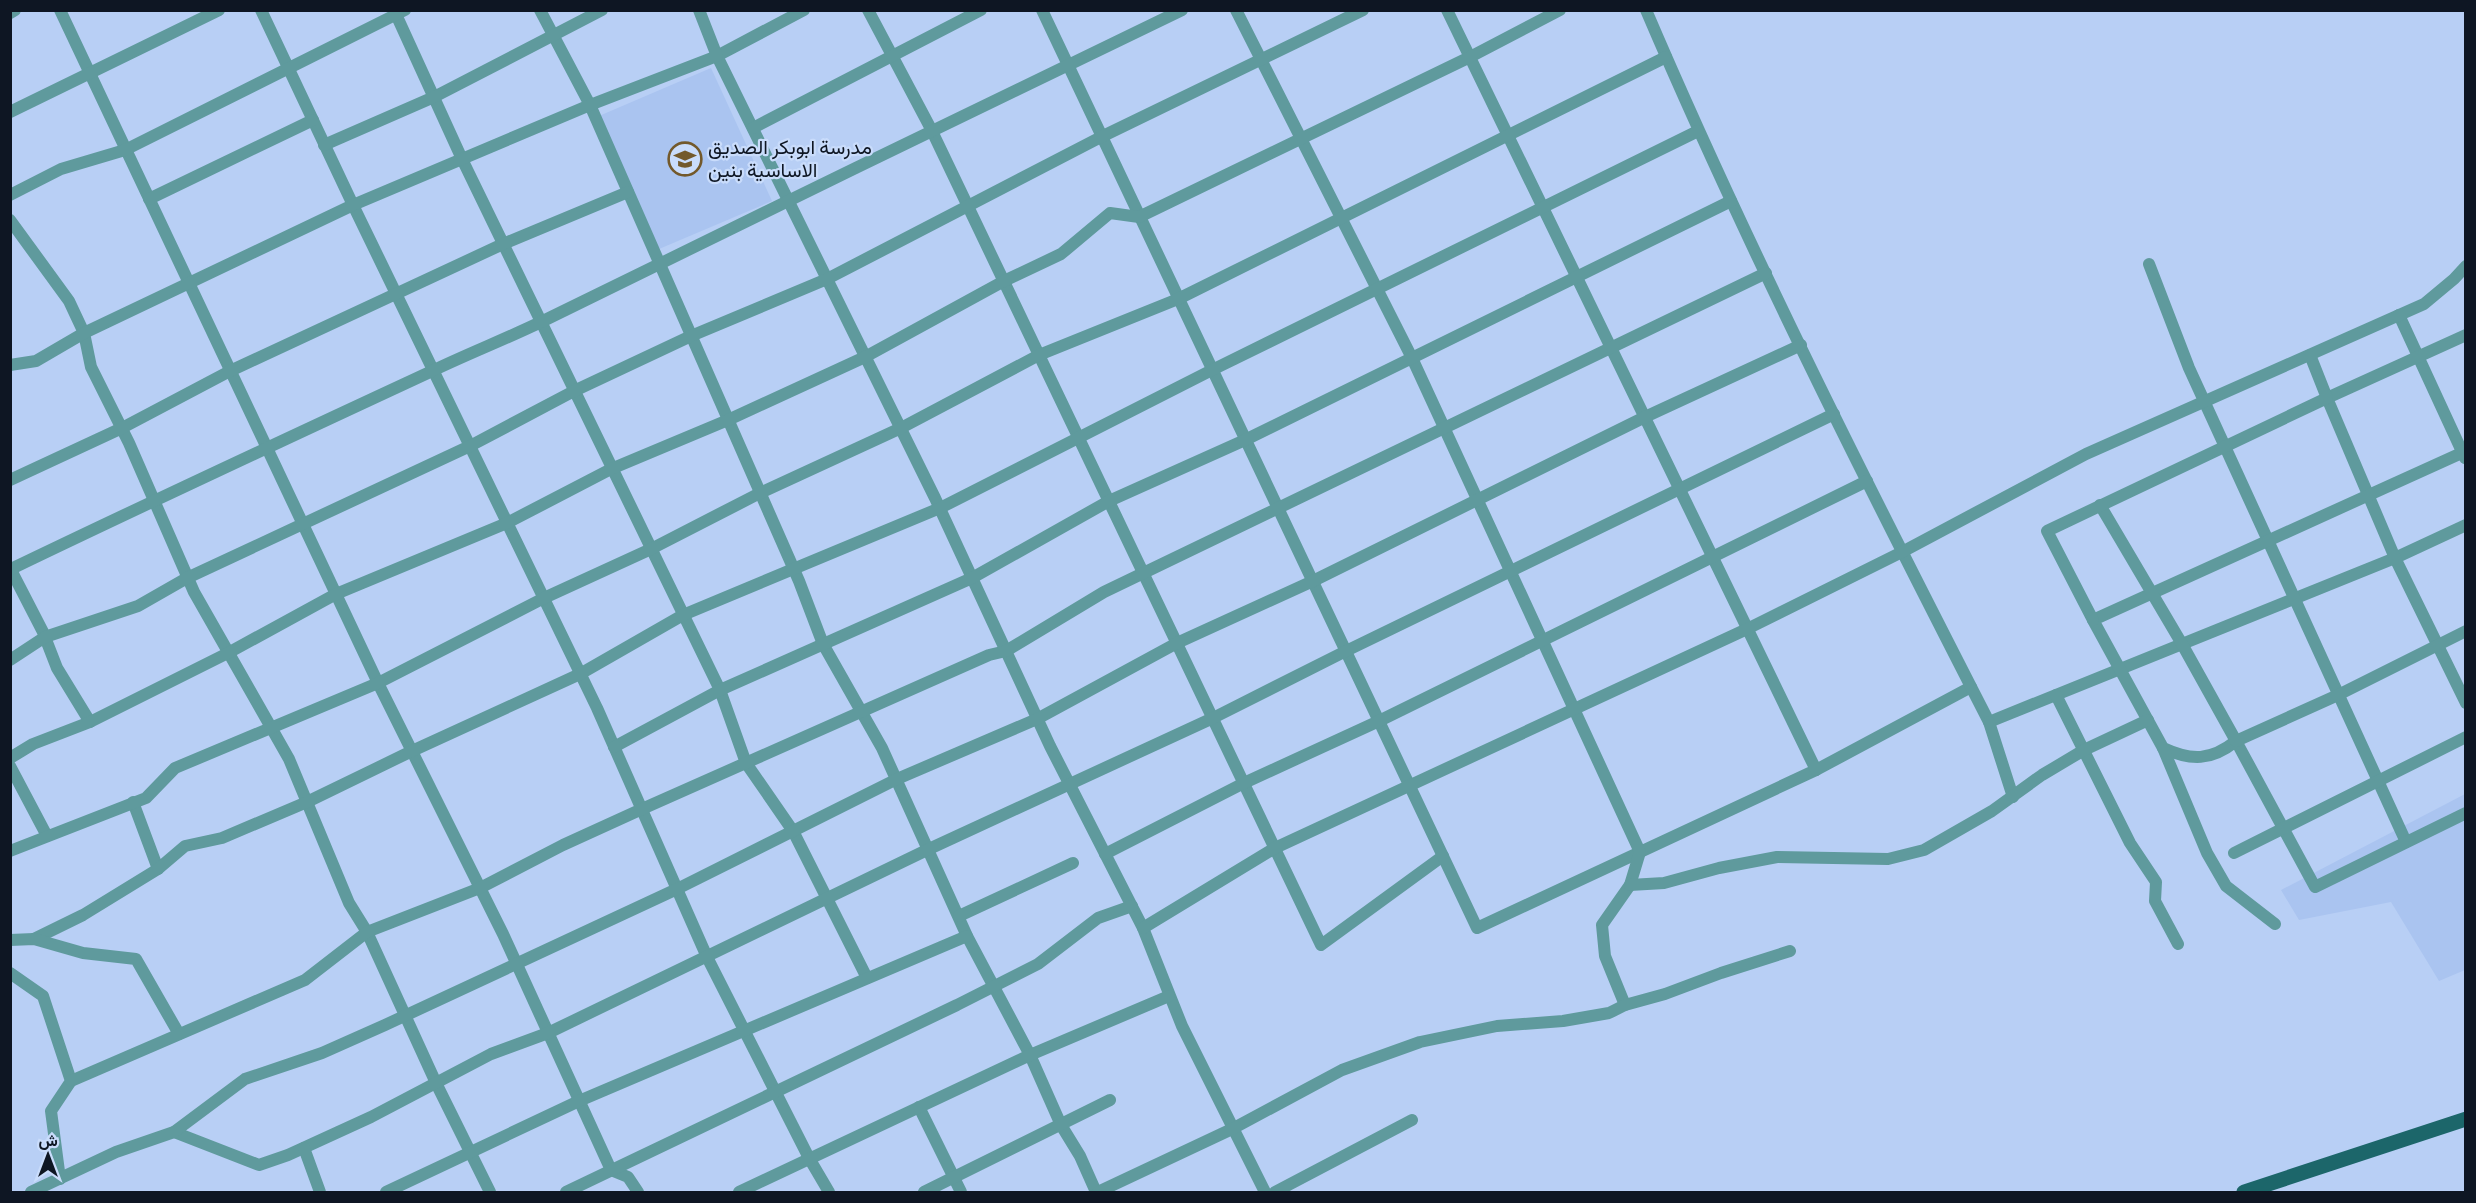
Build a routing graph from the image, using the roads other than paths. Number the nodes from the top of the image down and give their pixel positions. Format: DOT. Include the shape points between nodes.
graph roads {
  1 [pos="15,10"];
  2 [pos="60,10"];
  3 [pos="219,10"];
  4 [pos="261,10"];
  5 [pos="540,10"];
  6 [pos="602,10"];
  7 [pos="699,10"];
  8 [pos="804,10"];
  9 [pos="868,10"];
  10 [pos="981,10"];
  11 [pos="1042,10"];
  12 [pos="1182,10"];
  13 [pos="1236,10"];
  14 [pos="1363,10"];
  15 [pos="1447,10"];
  16 [pos="1560,10"];
  17 [pos="1646,10"];
  18 [pos="398,12"];
  19 [pos="10,13"];
  20 [pos="553,35"];
  21 [pos="717,56"];
  22 [pos="893,56"];
  23 [pos="1470,57"];
  24 [pos="1666,57"];
  25 [pos="1263,59"];
  26 [pos="1067,65"];
  27 [pos="289,69"];
  28 [pos="90,74"];
  29 [pos="434,97"];
  30 [pos="590,105"];
  31 [pos="10,112"];
  32 [pos="313,120"];
  33 [pos="753,128"];
  34 [pos="931,129"];
  35 [pos="1698,131"];
  36 [pos="1508,135"];
  37 [pos="1101,137"];
  38 [pos="1300,139"];
  39 [pos="324,145"];
  40 [pos="125,150"];
  41 [pos="462,159"];
  42 [pos="628,192"];
  43 [pos="10,195"];
  44 [pos="149,199"];
  45 [pos="1731,201"];
  46 [pos="789,202"];
  47 [pos="353,205"];
  48 [pos="968,206"];
  49 [pos="1543,208"];
  50 [pos="1139,217"];
  51 [pos="1341,218"];
  52 [pos="10,220"];
  53 [pos="503,244"];
  54 [pos="659,262"];
  55 [pos="2149,264"];
  56 [pos="2466,266"];
  57 [pos="1766,273"];
  58 [pos="1577,278"];
  59 [pos="827,279"];
  60 [pos="1004,281"];
  61 [pos="189,284"];
  62 [pos="1379,289"];
  63 [pos="397,295"];
  64 [pos="1178,299"];
  65 [pos="2399,315"];
  66 [pos="540,322"];
  67 [pos="84,333"];
  68 [pos="2466,335"];
  69 [pos="691,336"];
  70 [pos="1801,345"];
  71 [pos="1612,349"];
  72 [pos="2310,354"];
  73 [pos="1039,355"];
  74 [pos="865,357"];
  75 [pos="2418,357"];
  76 [pos="1412,358"];
  77 [pos="10,365"];
  78 [pos="433,370"];
  79 [pos="1212,370"];
  80 [pos="230,371"];
  81 [pos="574,391"];
  82 [pos="2327,398"];
  83 [pos="2205,401"];
  84 [pos="1834,414"];
  85 [pos="1645,417"];
  86 [pos="728,420"];
  87 [pos="122,428"];
  88 [pos="901,428"];
  89 [pos="1445,429"];
  90 [pos="1079,437"];
  91 [pos="1245,440"];
  92 [pos="470,446"];
  93 [pos="2225,447"];
  94 [pos="267,449"];
  95 [pos="2464,454"];
  96 [pos="611,469"];
  97 [pos="10,480"];
  98 [pos="1867,482"];
  99 [pos="1680,490"];
  100 [pos="760,493"];
  101 [pos="2370,494"];
  102 [pos="154,500"];
  103 [pos="1477,500"];
  104 [pos="1109,501"];
  105 [pos="2100,506"];
  106 [pos="940,508"];
  107 [pos="1278,509"];
  108 [pos="507,523"];
  109 [pos="303,524"];
  110 [pos="2466,525"];
  111 [pos="2268,541"];
  112 [pos="651,549"];
  113 [pos="1902,552"];
  114 [pos="1712,556"];
  115 [pos="2395,558"];
  116 [pos="11,568"];
  117 [pos="792,568"];
  118 [pos="1510,572"];
  119 [pos="1144,574"];
  120 [pos="188,578"];
  121 [pos="972,578"];
  122 [pos="1313,581"];
  123 [pos="2152,593"];
  124 [pos="336,594"];
  125 [pos="544,598"];
  126 [pos="2294,598"];
  127 [pos="683,615"];
  128 [pos="2093,620"];
  129 [pos="1747,629"];
  130 [pos="2466,631"];
  131 [pos="45,637"];
  132 [pos="1541,641"];
  133 [pos="1177,643"];
  134 [pos="823,644"];
  135 [pos="2182,644"];
  136 [pos="2439,645"];
  137 [pos="1006,651"];
  138 [pos="1346,651"];
  139 [pos="228,653"];
  140 [pos="10,660"];
  141 [pos="2120,669"];
  142 [pos="580,674"];
  143 [pos="378,683"];
  144 [pos="1971,687"];
  145 [pos="720,690"];
  146 [pos="2056,695"];
  147 [pos="2338,695"];
  148 [pos="2466,703"];
  149 [pos="1574,710"];
  150 [pos="861,711"];
  151 [pos="1213,718"];
  152 [pos="1038,719"];
  153 [pos="2148,720"];
  154 [pos="1379,721"];
  155 [pos="90,722"];
  156 [pos="1989,722"];
  157 [pos="272,729"];
  158 [pos="2466,737"];
  159 [pos="2236,741"];
  160 [pos="614,747"];
  161 [pos="2163,748"];
  162 [pos="2084,750"];
  163 [pos="412,751"];
  164 [pos="10,758"];
  165 [pos="746,763"];
  166 [pos="10,766"];
  167 [pos="1816,770"];
  168 [pos="897,778"];
  169 [pos="2379,781"];
  170 [pos="1244,783"];
  171 [pos="1070,785"];
  172 [pos="1410,786"];
  173 [pos="2013,797"];
  174 [pos="133,802"];
  175 [pos="307,802"];
  176 [pos="642,809"];
  177 [pos="2466,813"];
  178 [pos="2284,828"];
  179 [pos="793,831"];
  180 [pos="47,836"];
  181 [pos="2406,842"];
  182 [pos="1275,848"];
  183 [pos="929,849"];
  184 [pos="10,851"];
  185 [pos="1640,852"];
  186 [pos="1105,854"];
  187 [pos="2234,854"];
  188 [pos="1443,856"];
  189 [pos="1073,863"];
  190 [pos="158,870"];
  191 [pos="1630,885"];
  192 [pos="480,888"];
  193 [pos="677,889"];
  194 [pos="827,898"];
  195 [pos="1132,906"];
  196 [pos="959,916"];
  197 [pos="2275,924"];
  198 [pos="1143,928"];
  199 [pos="367,932"];
  200 [pos="967,936"];
  201 [pos="34,939"];
  202 [pos="10,940"];
  203 [pos="2178,944"];
  204 [pos="1790,951"];
  205 [pos="707,957"];
  206 [pos="516,963"];
  207 [pos="10,973"];
  208 [pos="867,978"];
  209 [pos="993,987"];
  210 [pos="1169,996"];
  211 [pos="1625,1005"];
  212 [pos="406,1015"];
  213 [pos="746,1030"];
  214 [pos="548,1033"];
  215 [pos="179,1034"];
  216 [pos="1030,1055"];
  217 [pos="71,1081"];
  218 [pos="436,1083"];
  219 [pos="775,1092"];
  220 [pos="1110,1100"];
  221 [pos="579,1101"];
  222 [pos="919,1107"];
  223 [pos="2466,1119"];
  224 [pos="1412,1120"];
  225 [pos="1061,1125"];
  226 [pos="1232,1129"];
  227 [pos="174,1132"];
  228 [pos="304,1148"];
  229 [pos="472,1152"];
  230 [pos="809,1158"];
  231 [pos="611,1170"];
  232 [pos="954,1178"];
  233 [pos="60,1179"];
  234 [pos="31,1192"];
  235 [pos="320,1192"];
  236 [pos="386,1192"];
  237 [pos="490,1192"];
  238 [pos="566,1192"];
  239 [pos="638,1192"];
  240 [pos="739,1192"];
  241 [pos="829,1192"];
  242 [pos="924,1192"];
  243 [pos="961,1192"];
  244 [pos="1097,1192"];
  245 [pos="1265,1192"];
  246 [pos="1275,1192"];
  247 [pos="2244,1192"];
  1 -- 19 [label="street"];
  2 -- 28 [label="street"];
  3 -- 28 [label="street"];
  4 -- 27 [label="street"];
  5 -- 20 [label="street"];
  6 -- 20 [label="street"];
  7 -- 21 [label="street"];
  8 -- 21 [label="street"];
  9 -- 22 [label="street"];
  10 -- 22 [label="street"];
  11 -- 26 [label="street"];
  12 -- 26 [label="street"];
  13 -- 25 [label="street"];
  14 -- 25 [label="street"];
  15 -- 23 [label="street"];
  16 -- 23 [label="street"];
  17 -- 24 [label="street"];
  18 -- 27 [label="street"];
  18 -- 29 [label="street"];
  20 -- 29 [label="street"];
  20 -- 30 [label="street"];
  21 -- 30 [label="street"];
  21 -- 33 [label="street"];
  22 -- 33 [label="street"];
  22 -- 34 [label="street"];
  23 -- 36 [label="street"];
  23 -- 38 [label="street"];
  24 -- 35 [label="street"];
  24 -- 36 [label="street"];
  25 -- 37 [label="street"];
  25 -- 38 [label="street"];
  26 -- 34 [label="street"];
  26 -- 37 [label="street"];
  27 -- 32 [label="street"];
  27 -- 40 [label="street"];
  28 -- 31 [label="street"];
  28 -- 40 [label="street"];
  29 -- 39 [label="street"];
  29 -- 41 [label="street"];
  30 -- 41 [label="street"];
  30 -- 42 [label="street"];
  32 -- 39 [label="street"];
  32 -- 44 [label="street"];
  33 -- 46 [label="street"];
  34 -- 46 [label="street"];
  34 -- 48 [label="street"];
  35 -- 45 [label="street"];
  35 -- 49 [label="street"];
  36 -- 49 [label="street"];
  36 -- 51 [label="street"];
  37 -- 48 [label="street"];
  37 -- 50 [label="street"];
  38 -- 50 [label="street"];
  38 -- 51 [label="street"];
  39 -- 47 [label="street"];
  40 -- 43 [label="street" via="61,170"];
  40 -- 44 [label="street"];
  41 -- 47 [label="street"];
  41 -- 53 [label="street"];
  42 -- 53 [label="street"];
  42 -- 54 [label="street"];
  44 -- 61 [label="street"];
  45 -- 57 [label="street"];
  45 -- 58 [label="street"];
  46 -- 54 [label="street"];
  46 -- 59 [label="street"];
  47 -- 61 [label="street"];
  47 -- 63 [label="street"];
  48 -- 59 [label="street"];
  48 -- 60 [label="street"];
  49 -- 58 [label="street"];
  49 -- 62 [label="street"];
  50 -- 60 [label="street" via="1110,213 1061,254"];
  50 -- 64 [label="street"];
  51 -- 62 [label="street"];
  51 -- 64 [label="street"];
  52 -- 67 [label="street" via="69,301"];
  53 -- 63 [label="street"];
  53 -- 66 [label="street"];
  54 -- 66 [label="street"];
  54 -- 69 [label="street"];
  55 -- 83 [label="street"];
  56 -- 65 [label="street" via="2424,304"];
  57 -- 70 [label="street"];
  57 -- 71 [label="street"];
  58 -- 71 [label="street"];
  58 -- 76 [label="street"];
  59 -- 69 [label="street"];
  59 -- 74 [label="street"];
  60 -- 73 [label="street"];
  60 -- 74 [label="street"];
  61 -- 67 [label="street"];
  61 -- 80 [label="street"];
  62 -- 76 [label="street"];
  62 -- 79 [label="street"];
  63 -- 78 [label="street"];
  63 -- 80 [label="street"];
  64 -- 73 [label="street"];
  64 -- 79 [label="street"];
  65 -- 72 [label="street"];
  65 -- 75 [label="street"];
  66 -- 78 [label="street"];
  66 -- 81 [label="street"];
  67 -- 77 [label="street" via="36,361"];
  67 -- 87 [label="street" via="91,367"];
  68 -- 75 [label="street"];
  69 -- 81 [label="street"];
  69 -- 86 [label="street"];
  70 -- 84 [label="street"];
  70 -- 85 [label="street"];
  71 -- 85 [label="street"];
  71 -- 89 [label="street"];
  72 -- 82 [label="street"];
  72 -- 83 [label="street"];
  73 -- 88 [label="street"];
  73 -- 90 [label="street"];
  74 -- 86 [label="street"];
  74 -- 88 [label="street"];
  75 -- 82 [label="street"];
  75 -- 95 [label="street"];
  76 -- 89 [label="street"];
  76 -- 91 [label="street"];
  78 -- 92 [label="street"];
  78 -- 94 [label="street"];
  79 -- 90 [label="street"];
  79 -- 91 [label="street"];
  80 -- 87 [label="street"];
  80 -- 94 [label="street"];
  81 -- 92 [label="street"];
  81 -- 96 [label="street"];
  82 -- 93 [label="street"];
  82 -- 101 [label="street"];
  83 -- 93 [label="street"];
  83 -- 113 [label="street" via="2086,454"];
  84 -- 98 [label="street"];
  84 -- 99 [label="street"];
  85 -- 99 [label="street"];
  85 -- 103 [label="street"];
  86 -- 96 [label="street"];
  86 -- 100 [label="street"];
  87 -- 97 [label="street"];
  87 -- 102 [label="street"];
  88 -- 100 [label="street"];
  88 -- 106 [label="street"];
  89 -- 103 [label="street"];
  89 -- 107 [label="street"];
  90 -- 104 [label="street"];
  90 -- 106 [label="street"];
  91 -- 104 [label="street"];
  91 -- 107 [label="street"];
  92 -- 108 [label="street"];
  92 -- 109 [label="street"];
  93 -- 105 [label="street"];
  93 -- 111 [label="street"];
  94 -- 102 [label="street"];
  94 -- 109 [label="street"];
  95 -- 101 [label="street"];
  96 -- 108 [label="street"];
  96 -- 112 [label="street"];
  98 -- 113 [label="street"];
  98 -- 114 [label="street"];
  99 -- 114 [label="street"];
  99 -- 118 [label="street"];
  100 -- 112 [label="street"];
  100 -- 117 [label="street"];
  101 -- 111 [label="street"];
  101 -- 115 [label="street"];
  102 -- 116 [label="street"];
  102 -- 120 [label="street"];
  103 -- 118 [label="street"];
  103 -- 122 [label="street"];
  104 -- 119 [label="street"];
  104 -- 121 [label="street"];
  105 -- 123 [label="street"];
  105 -- 128 [label="street" via="2047,531"];
  106 -- 117 [label="street"];
  106 -- 121 [label="street"];
  107 -- 119 [label="street"];
  107 -- 122 [label="street"];
  108 -- 124 [label="street"];
  108 -- 125 [label="street"];
  109 -- 120 [label="street"];
  109 -- 124 [label="street"];
  110 -- 115 [label="street"];
  111 -- 123 [label="street"];
  111 -- 126 [label="street"];
  112 -- 125 [label="street"];
  112 -- 127 [label="street"];
  113 -- 129 [label="street"];
  113 -- 144 [label="street"];
  114 -- 129 [label="street"];
  114 -- 132 [label="street"];
  115 -- 126 [label="street"];
  115 -- 136 [label="street"];
  116 -- 131 [label="street"];
  117 -- 127 [label="street"];
  117 -- 134 [label="street"];
  118 -- 132 [label="street"];
  118 -- 138 [label="street"];
  119 -- 133 [label="street"];
  119 -- 137 [label="street" via="1104,592"];
  120 -- 131 [label="street" via="138,606"];
  120 -- 139 [label="street"];
  121 -- 134 [label="street"];
  121 -- 137 [label="street"];
  122 -- 133 [label="street"];
  122 -- 138 [label="street"];
  123 -- 128 [label="street"];
  123 -- 135 [label="street"];
  124 -- 139 [label="street"];
  124 -- 143 [label="street"];
  125 -- 142 [label="street"];
  125 -- 143 [label="street"];
  126 -- 135 [label="street"];
  126 -- 147 [label="street"];
  127 -- 142 [label="street"];
  127 -- 145 [label="street"];
  128 -- 141 [label="street"];
  129 -- 149 [label="street"];
  129 -- 167 [label="street"];
  130 -- 136 [label="street"];
  131 -- 140 [label="street"];
  131 -- 155 [label="street" via="57,668"];
  132 -- 149 [label="street"];
  132 -- 154 [label="street"];
  133 -- 151 [label="street"];
  133 -- 152 [label="street"];
  134 -- 145 [label="street"];
  134 -- 150 [label="street"];
  135 -- 141 [label="street"];
  135 -- 159 [label="street"];
  136 -- 147 [label="street"];
  136 -- 148 [label="street"];
  137 -- 150 [label="street"];
  137 -- 152 [label="street"];
  138 -- 151 [label="street"];
  138 -- 154 [label="street"];
  139 -- 155 [label="street"];
  139 -- 157 [label="street"];
  141 -- 146 [label="street"];
  141 -- 153 [label="street"];
  142 -- 160 [label="street"];
  142 -- 163 [label="street"];
  143 -- 157 [label="street"];
  143 -- 163 [label="street"];
  144 -- 156 [label="street"];
  144 -- 167 [label="street"];
  145 -- 160 [label="street"];
  145 -- 165 [label="street"];
  146 -- 156 [label="street"];
  146 -- 162 [label="street"];
  147 -- 159 [label="street"];
  147 -- 169 [label="street"];
  149 -- 172 [label="street"];
  149 -- 185 [label="street"];
  150 -- 165 [label="street"];
  150 -- 168 [label="street"];
  151 -- 170 [label="street"];
  151 -- 171 [label="street"];
  152 -- 168 [label="street"];
  152 -- 171 [label="street"];
  153 -- 161 [label="street"];
  153 -- 162 [label="street"];
  154 -- 170 [label="street"];
  154 -- 172 [label="street"];
  155 -- 164 [label="street" via="33,744"];
  156 -- 173 [label="street"];
  157 -- 174 [label="street" via="175,768 146,798"];
  157 -- 175 [label="street"];
  158 -- 169 [label="street"];
  159 -- 161 [label="street" via="2222,752 2206,757 2183,758"];
  159 -- 178 [label="street"];
  160 -- 176 [label="street"];
  161 -- 197 [label="street" via="2207,853 2226,886"];
  162 -- 173 [label="street"];
  162 -- 203 [label="street" via="2130,843 2156,882 2155,902"];
  163 -- 175 [label="street"];
  163 -- 192 [label="street"];
  165 -- 176 [label="street"];
  165 -- 179 [label="street"];
  166 -- 180 [label="street"];
  167 -- 185 [label="street"];
  168 -- 179 [label="street"];
  168 -- 183 [label="street"];
  169 -- 178 [label="street"];
  169 -- 181 [label="street"];
  170 -- 182 [label="street"];
  170 -- 186 [label="street"];
  171 -- 183 [label="street"];
  171 -- 186 [label="street"];
  172 -- 182 [label="street"];
  172 -- 188 [label="street"];
  173 -- 191 [label="street" via="1924,850 1888,859 1777,857 1664,883"];
  174 -- 180 [label="street"];
  174 -- 190 [label="street"];
  175 -- 190 [label="street" via="222,838 185,846"];
  175 -- 199 [label="street" via="349,903"];
  176 -- 192 [label="street"];
  176 -- 193 [label="street"];
  177 -- 181 [label="street"];
  178 -- 181 [label="street" via="2315,887"];
  178 -- 187 [label="street"];
  179 -- 193 [label="street"];
  179 -- 194 [label="street"];
  180 -- 184 [label="street"];
  182 -- 188 [label="street" via="1321,945"];
  182 -- 198 [label="street"];
  183 -- 194 [label="street"];
  183 -- 196 [label="street"];
  185 -- 188 [label="street" via="1477,928"];
  185 -- 191 [label="street"];
  186 -- 195 [label="street"];
  189 -- 196 [label="street"];
  190 -- 201 [label="street"];
  191 -- 211 [label="street" via="1602,925 1605,956"];
  192 -- 199 [label="street"];
  192 -- 206 [label="street"];
  193 -- 205 [label="street"];
  193 -- 206 [label="street"];
  194 -- 205 [label="street"];
  194 -- 208 [label="street"];
  195 -- 198 [label="street"];
  195 -- 209 [label="street" via="1098,918 1038,964"];
  196 -- 200 [label="street"];
  198 -- 210 [label="street"];
  199 -- 212 [label="street"];
  199 -- 215 [label="street" via="304,980"];
  200 -- 208 [label="street"];
  200 -- 209 [label="street"];
  201 -- 202 [label="street"];
  201 -- 215 [label="street" via="83,953 136,958"];
  204 -- 211 [label="street"];
  205 -- 213 [label="street"];
  205 -- 214 [label="street"];
  206 -- 212 [label="street"];
  206 -- 214 [label="street"];
  207 -- 217 [label="street" via="43,996"];
  208 -- 213 [label="street"];
  209 -- 216 [label="street"];
  209 -- 219 [label="street"];
  210 -- 216 [label="street"];
  210 -- 226 [label="street"];
  211 -- 226 [label="street" via="1609,1014 1497,1026 1420,1042 1342,1070"];
  212 -- 218 [label="street"];
  212 -- 227 [label="street" via="322,1053 245,1079"];
  213 -- 219 [label="street"];
  213 -- 221 [label="street"];
  214 -- 218 [label="street" via="490,1054"];
  214 -- 221 [label="street"];
  215 -- 217 [label="street"];
  216 -- 222 [label="street"];
  216 -- 225 [label="street"];
  217 -- 233 [label="street" via="51,1111"];
  218 -- 228 [label="street"];
  218 -- 229 [label="street"];
  219 -- 230 [label="street"];
  219 -- 231 [label="street"];
  220 -- 225 [label="street"];
  221 -- 229 [label="street"];
  221 -- 231 [label="street"];
  222 -- 230 [label="street"];
  222 -- 232 [label="street"];
  223 -- 247 [label="main road"];
  224 -- 246 [label="street"];
  225 -- 232 [label="street"];
  225 -- 244 [label="street"];
  226 -- 244 [label="street"];
  226 -- 245 [label="street"];
  227 -- 228 [label="street" via="259,1165"];
  227 -- 233 [label="street" via="116,1152"];
  228 -- 235 [label="street"];
  229 -- 236 [label="street"];
  229 -- 237 [label="street"];
  230 -- 240 [label="street"];
  230 -- 241 [label="street"];
  231 -- 238 [label="street"];
  231 -- 239 [label="street" via="628,1177"];
  232 -- 242 [label="street"];
  232 -- 243 [label="street"];
  233 -- 234 [label="street"];
}
